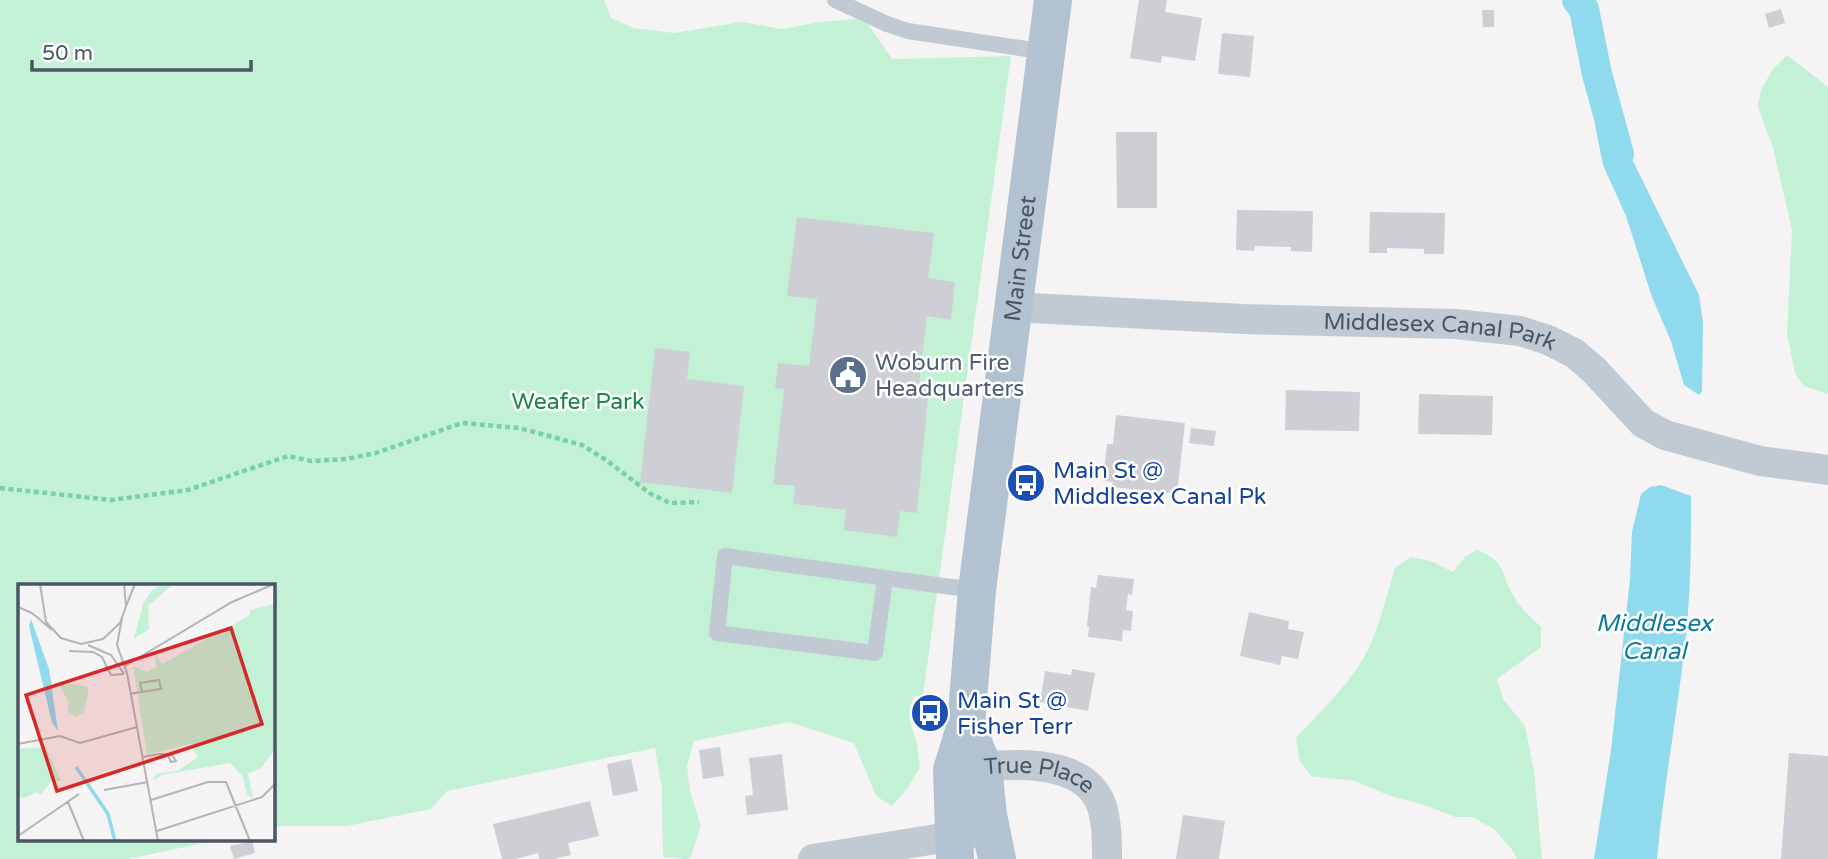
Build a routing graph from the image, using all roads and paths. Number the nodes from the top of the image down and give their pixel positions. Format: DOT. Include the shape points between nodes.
graph roads {
  1 [pos="1052,0"];
  2 [pos="837,1"];
  3 [pos="1046,52"];
  4 [pos="1012,306"];
  5 [pos="1828,470"];
  6 [pos="0,488"];
  7 [pos="699,502"];
  8 [pos="885,578"];
  9 [pos="977,590"];
  10 [pos="967,768"];
  11 [pos="975,846"];
  12 [pos="813,859"];
  13 [pos="1107,859"];
  1 -- 3 [label="main road, Main Street"];
  2 -- 3 [label="lane" via="908,31"];
  3 -- 4 [label="main road, Main Street"];
  4 -- 5 [label="street, Middlesex Canal Park" via="1243,319 1456,324 1520,331 1574,353 1643,422 1665,435 1760,461"];
  4 -- 9 [label="main road, Main Street"];
  6 -- 7 [label="path" via="111,500 187,490 288,456 311,461 346,459 462,423 519,428 582,445 651,495 670,503"];
  8 -- 8 [label="lane" via="725,556 717,633 875,653"];
  8 -- 9 [label="lane"];
  9 -- 10 [label="main road, Main Street"];
  10 -- 11 [label="main road, Main Street"];
  10 -- 13 [label="street, True Place" via="1053,768 1084,782 1104,813"];
  11 -- 12 [label="street"];
}
